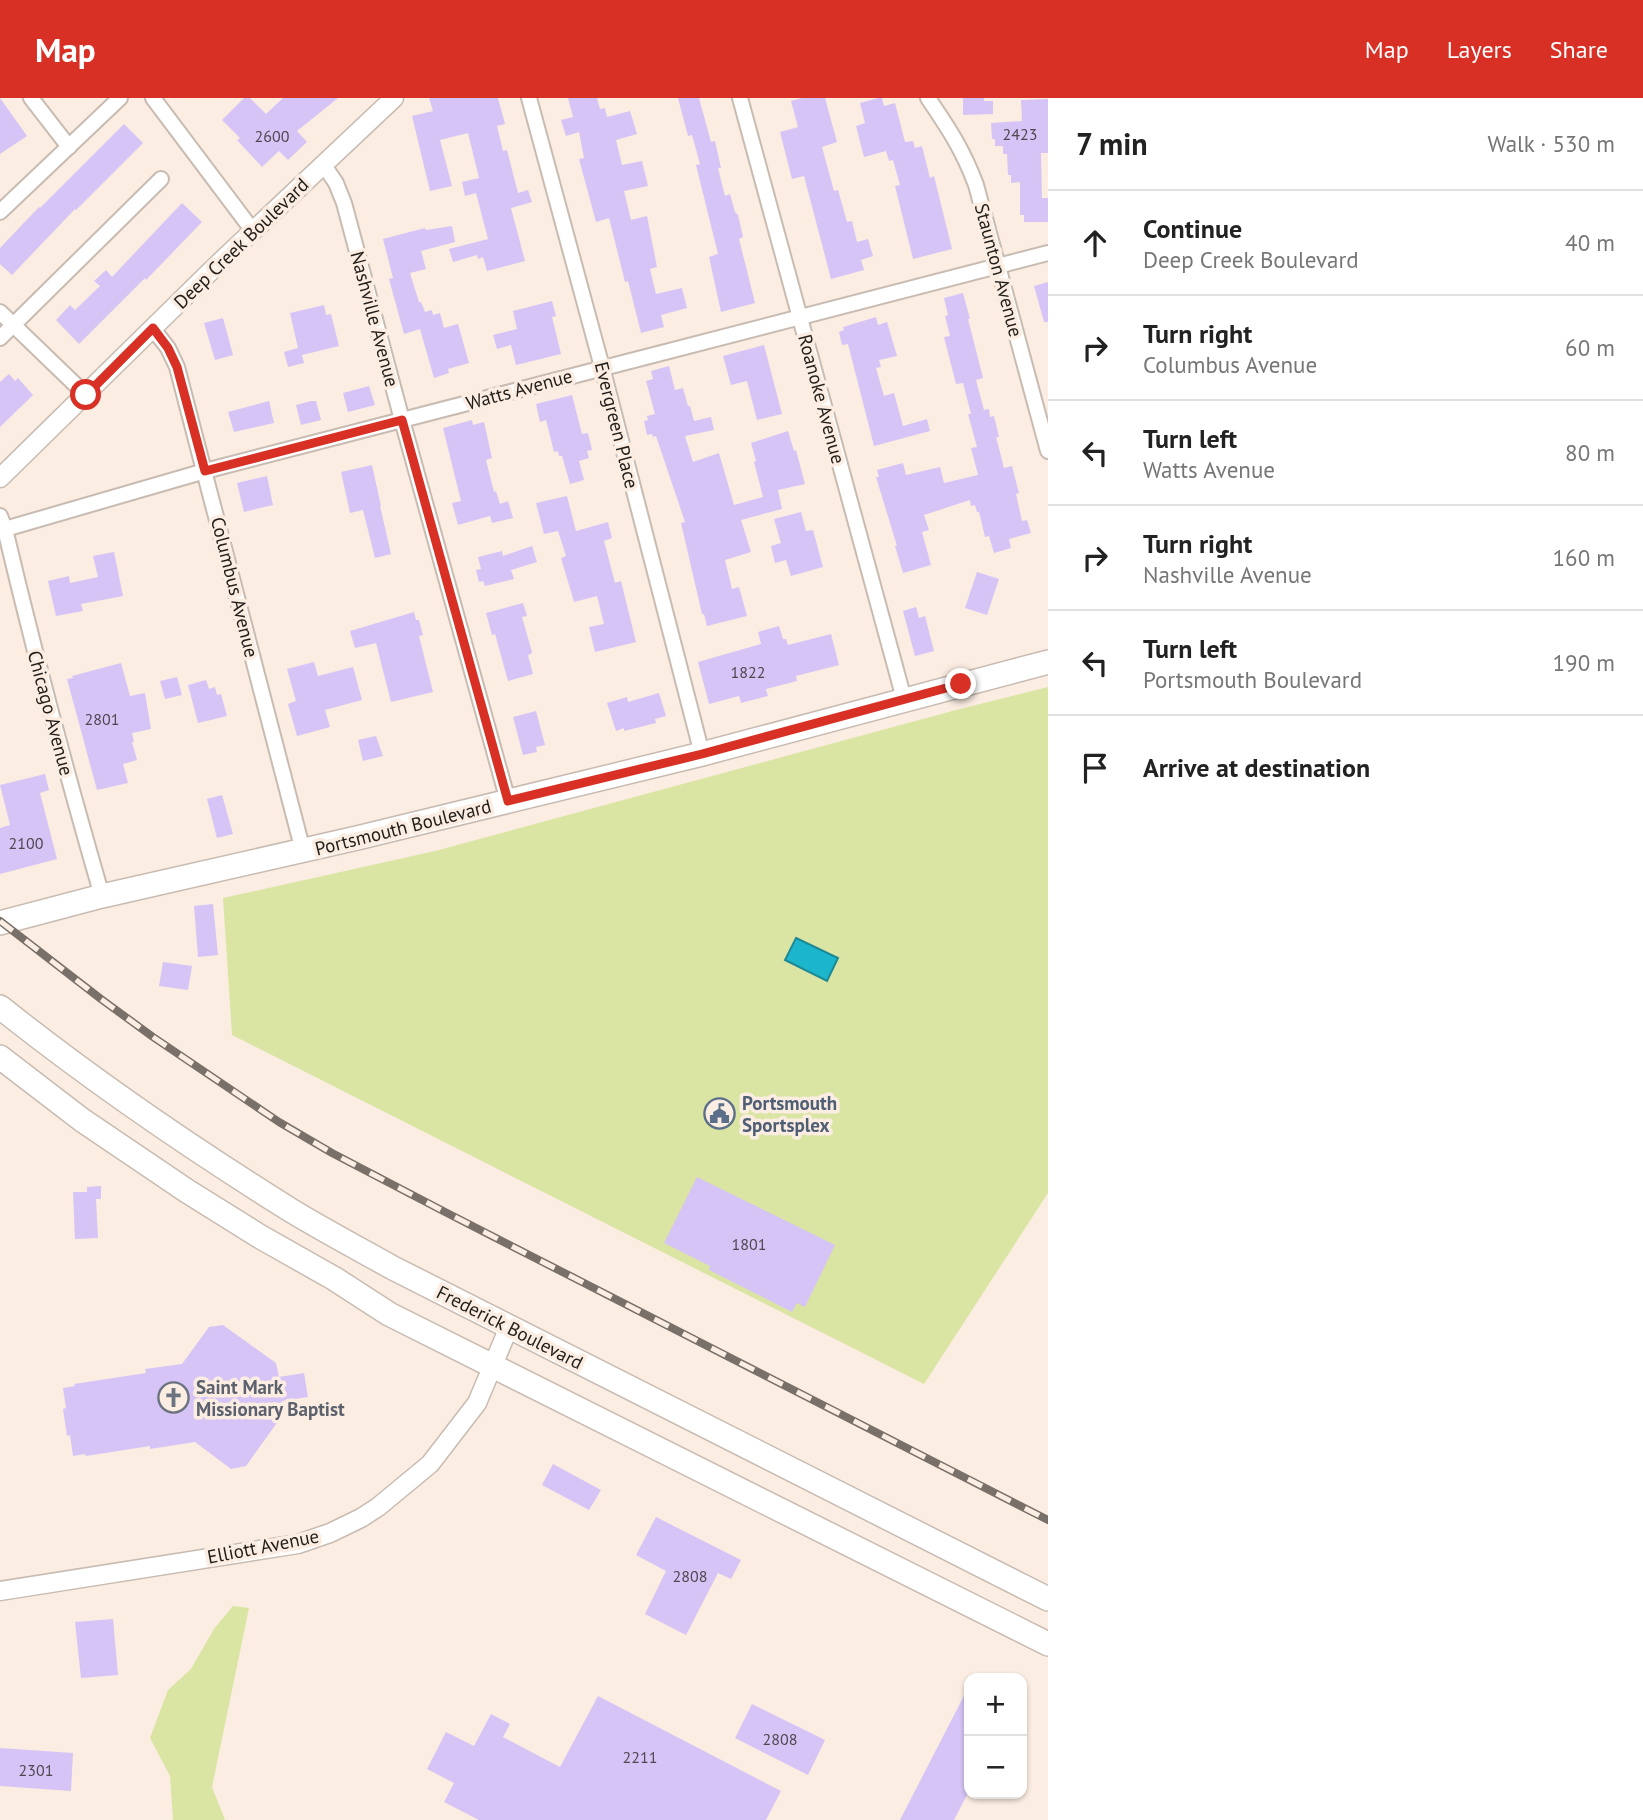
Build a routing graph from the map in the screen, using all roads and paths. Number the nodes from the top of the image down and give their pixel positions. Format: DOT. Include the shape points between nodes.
graph roads {
  1 [pos="31,98"];
  2 [pos="120,98"];
  3 [pos="153,98"];
  4 [pos="394,98"];
  5 [pos="529,98"];
  6 [pos="740,98"];
  7 [pos="928,98"];
  8 [pos="69,147"];
  9 [pos="323,164"];
  10 [pos="161,179"];
  11 [pos="0,212"];
  12 [pos="253,231"];
  13 [pos="1048,253"];
  14 [pos="998,265"];
  15 [pos="0,312"];
  16 [pos="799,317"];
  17 [pos="13,325"];
  18 [pos="153,328"];
  19 [pos="0,338"];
  20 [pos="602,367"];
  21 [pos="86,395"];
  22 [pos="402,420"];
  23 [pos="1048,451"];
  24 [pos="205,471"];
  25 [pos="0,478"];
  26 [pos="3,523"];
  27 [pos="1048,662"];
  28 [pos="904,699"];
  29 [pos="702,754"];
  30 [pos="508,801"];
  31 [pos="303,851"];
  32 [pos="102,897"];
  33 [pos="0,923"];
  34 [pos="0,1007"];
  35 [pos="0,1057"];
  36 [pos="509,1327"];
  37 [pos="493,1366"];
  38 [pos="0,1591"];
  39 [pos="1048,1599"];
  40 [pos="1048,1644"];
  1 -- 8 [label="street"];
  2 -- 8 [label="street"];
  3 -- 12 [label="street"];
  4 -- 9 [label="street, Deep Creek Boulevard"];
  5 -- 20 [label="street, Evergreen Place"];
  6 -- 16 [label="street, Roanoke Avenue"];
  7 -- 14 [label="street, Staunton Avenue" via="965,156"];
  8 -- 11 [label="street"];
  9 -- 12 [label="street, Deep Creek Boulevard"];
  9 -- 22 [label="street, Nashville Avenue" via="344,203"];
  10 -- 17 [label="street"];
  12 -- 18 [label="street, Deep Creek Boulevard"];
  13 -- 14 [label="street, Watts Avenue"];
  14 -- 16 [label="street, Watts Avenue"];
  14 -- 23 [label="street, Staunton Avenue"];
  15 -- 17 [label="street"];
  16 -- 20 [label="street, Watts Avenue"];
  16 -- 28 [label="street, Roanoke Avenue"];
  17 -- 19 [label="street"];
  17 -- 21 [label="street"];
  18 -- 21 [label="street, Deep Creek Boulevard"];
  18 -- 24 [label="street, Columbus Avenue" via="177,367"];
  20 -- 22 [label="street, Watts Avenue"];
  20 -- 29 [label="street, Evergreen Place"];
  21 -- 25 [label="street, Deep Creek Boulevard"];
  22 -- 24 [label="street, Watts Avenue"];
  22 -- 30 [label="street, Nashville Avenue"];
  24 -- 26 [label="street, Watts Avenue"];
  24 -- 31 [label="street, Columbus Avenue"];
  26 -- 32 [label="street, Chicago Avenue"];
  27 -- 28 [label="main road, Portsmouth Boulevard"];
  28 -- 29 [label="main road, Portsmouth Boulevard"];
  29 -- 30 [label="main road, Portsmouth Boulevard"];
  30 -- 31 [label="main road, Portsmouth Boulevard"];
  31 -- 32 [label="main road, Portsmouth Boulevard"];
  32 -- 33 [label="main road, Portsmouth Boulevard"];
  34 -- 36 [label="main road, Frederick Boulevard" via="198,1152 393,1268"];
  35 -- 37 [label="main road" via="82,1120 228,1217 390,1314"];
  36 -- 37 [label="street, Elliott Avenue"];
  36 -- 39 [label="main road, Frederick Boulevard"];
  37 -- 38 [label="street, Elliott Avenue" via="477,1403 430,1464 378,1507 330,1533 298,1544"];
  37 -- 40 [label="main road"];
}
